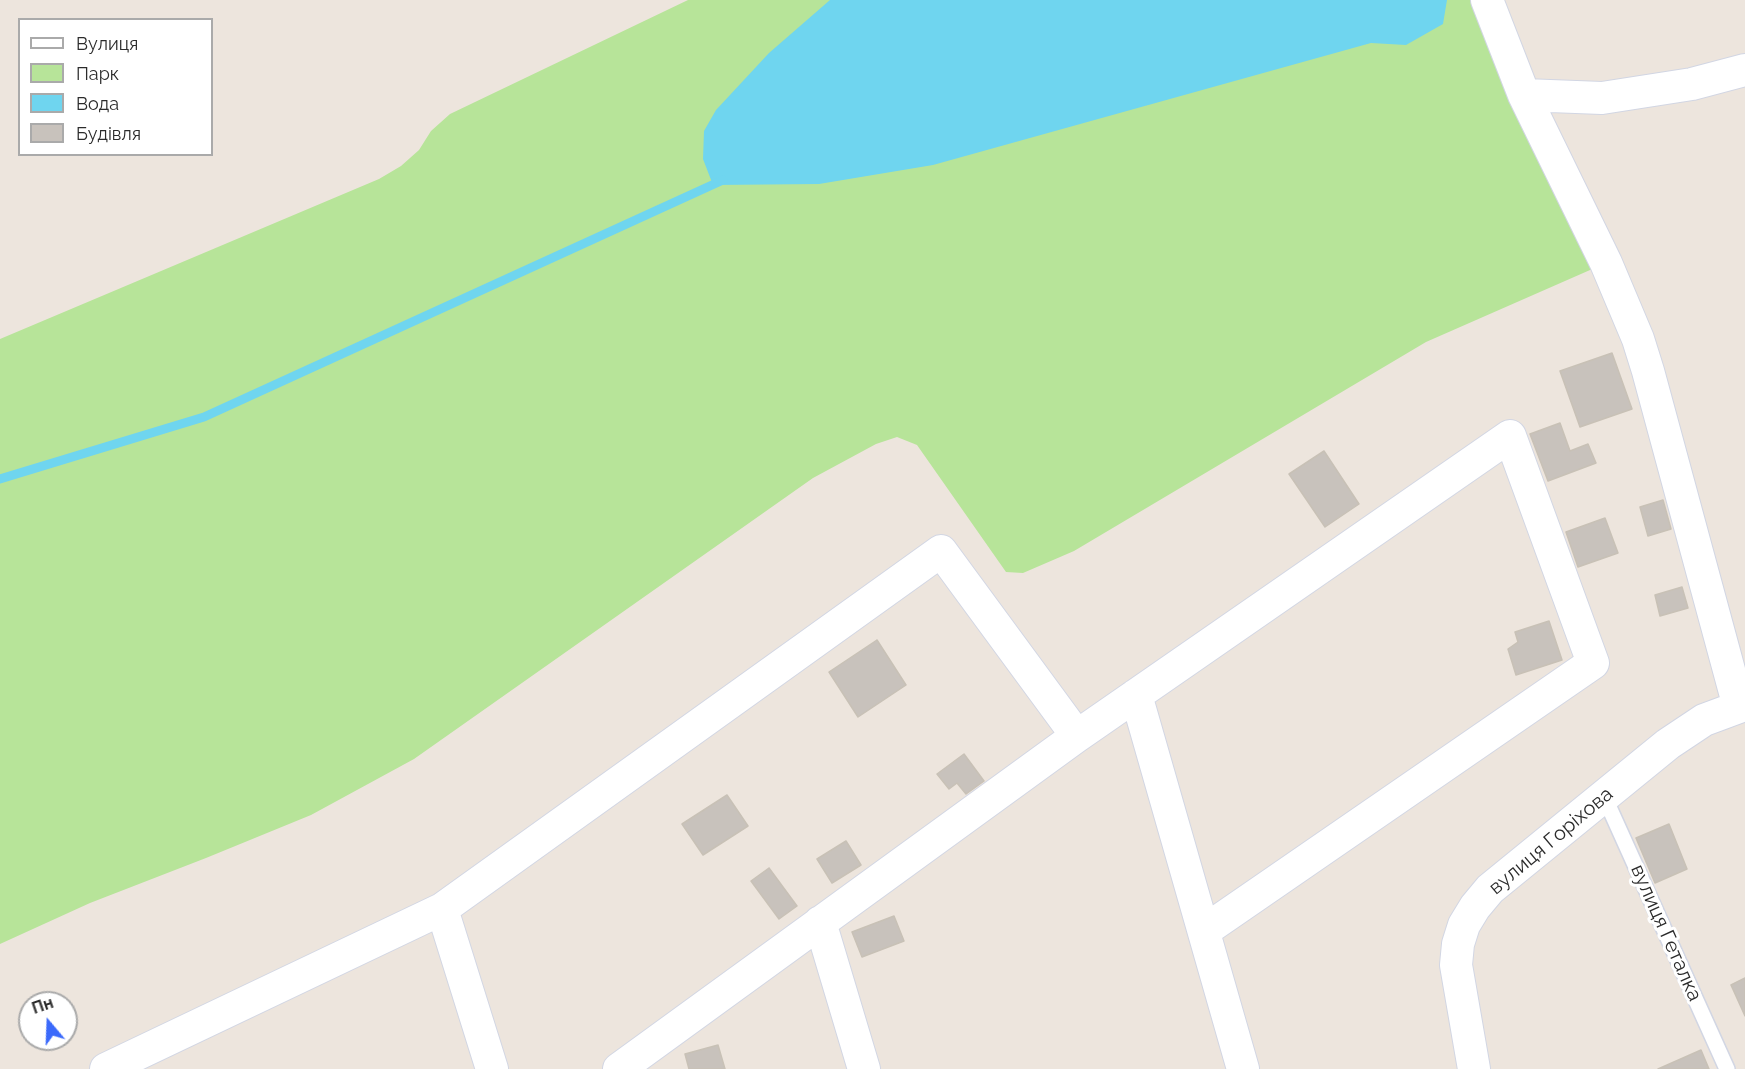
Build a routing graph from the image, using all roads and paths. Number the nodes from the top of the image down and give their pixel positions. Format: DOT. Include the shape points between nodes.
graph roads {
  1 [pos="1487,0"];
  2 [pos="1745,70"];
  3 [pos="1524,95"];
  4 [pos="1136,695"];
  5 [pos="1742,708"];
  6 [pos="1077,736"];
  7 [pos="1604,796"];
  8 [pos="442,909"];
  9 [pos="820,922"];
  10 [pos="1204,931"];
  11 [pos="106,1069"];
  12 [pos="492,1069"];
  13 [pos="620,1069"];
  14 [pos="864,1069"];
  15 [pos="1243,1069"];
  16 [pos="1474,1069"];
  17 [pos="1727,1069"];
  1 -- 3 [label="street"];
  2 -- 3 [label="street" via="1692,84 1602,98"];
  3 -- 5 [label="street" via="1606,263 1638,339"];
  4 -- 6 [label="street"];
  4 -- 10 [label="street"];
  4 -- 10 [label="street" via="1510,436 1593,663"];
  5 -- 7 [label="street, вулиця Горіхова" via="1704,720 1685,732"];
  6 -- 8 [label="street" via="941,551"];
  6 -- 9 [label="street"];
  7 -- 16 [label="street, вулиця Горіхова" via="1490,889 1464,925 1456,965"];
  7 -- 17 [label="lane, вулиця Геталка"];
  8 -- 11 [label="street"];
  8 -- 12 [label="street"];
  9 -- 13 [label="street"];
  9 -- 14 [label="street"];
  10 -- 15 [label="street"];
}
